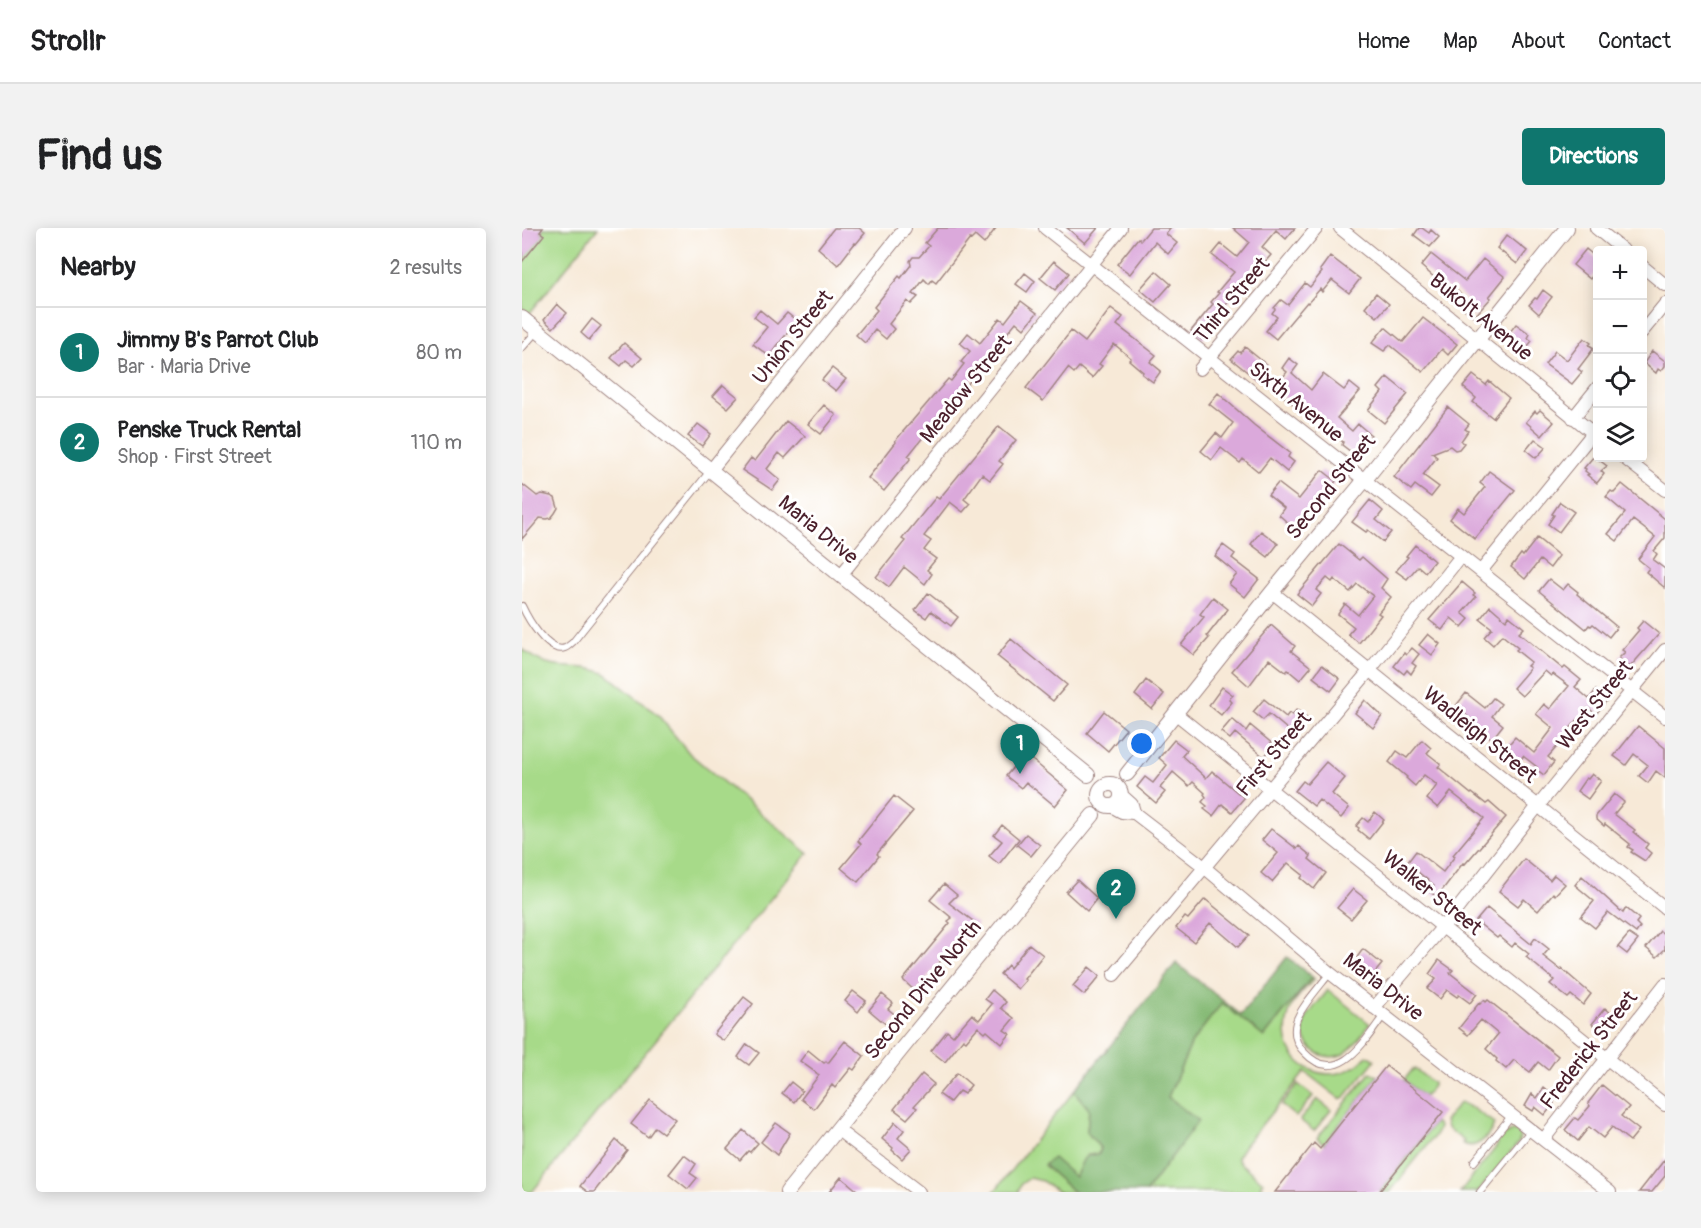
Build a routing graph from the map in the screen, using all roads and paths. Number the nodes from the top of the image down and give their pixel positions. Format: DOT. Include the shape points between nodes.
graph roads {
  1 [pos="905,228"];
  2 [pos="1045,228"];
  3 [pos="1121,228"];
  4 [pos="1317,228"];
  5 [pos="1340,228"];
  6 [pos="1567,228"];
  7 [pos="1596,228"];
  8 [pos="1618,246"];
  9 [pos="1091,265"];
  10 [pos="1647,270"];
  11 [pos="1665,285"];
  12 [pos="1665,304"];
  13 [pos="522,318"];
  14 [pos="1647,326"];
  15 [pos="537,331"];
  16 [pos="1478,340"];
  17 [pos="522,348"];
  18 [pos="1210,358"];
  19 [pos="1200,369"];
  20 [pos="1593,393"];
  21 [pos="1573,418"];
  22 [pos="1593,433"];
  23 [pos="1593,437"];
  24 [pos="1629,462"];
  25 [pos="711,470"];
  26 [pos="1364,481"];
  27 [pos="1665,490"];
  28 [pos="1461,556"];
  29 [pos="1481,571"];
  30 [pos="841,575"];
  31 [pos="1272,592"];
  32 [pos="522,606"];
  33 [pos="1665,650"];
  34 [pos="1369,671"];
  35 [pos="1632,692"];
  36 [pos="1175,713"];
  37 [pos="1665,717"];
  38 [pos="1269,789"];
  39 [pos="1110,795"];
  40 [pos="1538,806"];
  41 [pos="1133,812"];
  42 [pos="1204,868"];
  43 [pos="1665,908"];
  44 [pos="1443,927"];
  45 [pos="1330,973"];
  46 [pos="1114,975"];
  47 [pos="1665,984"];
  48 [pos="1379,1011"];
  49 [pos="1607,1059"];
  50 [pos="1665,1105"];
  51 [pos="1512,1115"];
  52 [pos="838,1130"];
  53 [pos="1532,1130"];
  54 [pos="1544,1139"];
  55 [pos="1474,1162"];
  56 [pos="787,1192"];
  57 [pos="919,1192"];
  58 [pos="1480,1192"];
  59 [pos="1610,1192"];
  1 -- 25 [label="street, Union Street"];
  2 -- 9 [label="street, Sixth Avenue"];
  3 -- 9 [label="street, Meadow Street"];
  4 -- 18 [label="street, Third Street"];
  5 -- 16 [label="street, Bukolt Avenue"];
  6 -- 16 [label="street, Second Street"];
  7 -- 8 [label="street"];
  9 -- 18 [label="street, Sixth Avenue"];
  9 -- 30 [label="street, Meadow Street"];
  10 -- 11 [label="street"];
  12 -- 14 [label="street"];
  13 -- 15 [label="street, Maria Drive"];
  15 -- 17 [label="lane"];
  15 -- 25 [label="street, Maria Drive"];
  16 -- 21 [label="street, Bukolt Avenue"];
  16 -- 26 [label="street, Second Street"];
  18 -- 19 [label="street, Third Street"];
  18 -- 26 [label="street, Sixth Avenue"];
  20 -- 21 [label="street"];
  21 -- 22 [label="street, Bukolt Avenue"];
  23 -- 29 [label="street"];
  24 -- 27 [label="street"];
  25 -- 30 [label="street, Maria Drive"];
  25 -- 32 [label="lane" via="566,648 548,644"];
  26 -- 28 [label="street, Sixth Avenue"];
  26 -- 31 [label="street, Second Street"];
  28 -- 29 [label="street, Sixth Avenue"];
  28 -- 34 [label="street, First Street"];
  29 -- 35 [label="street, Sixth Avenue"];
  30 -- 39 [label="street, Maria Drive" via="1095,777"];
  31 -- 34 [label="street, Wadleigh Street"];
  31 -- 36 [label="street, Second Street"];
  33 -- 35 [label="street, West Street"];
  34 -- 38 [label="street, First Street"];
  34 -- 40 [label="street, Wadleigh Street"];
  35 -- 37 [label="street, Sixth Avenue"];
  35 -- 40 [label="street, West Street"];
  36 -- 38 [label="street, Walker Street"];
  36 -- 39 [label="street, Second Street" via="1127,774 1125,785"];
  38 -- 42 [label="street, First Street"];
  38 -- 44 [label="street, Walker Street"];
  39 -- 41 [label="street, Maria Drive" via="1122,811"];
  39 -- 52 [label="street, Second Drive North" via="1101,813 1093,815"];
  40 -- 43 [label="street, Wadleigh Street"];
  40 -- 44 [label="street, West Street"];
  41 -- 42 [label="street, Maria Drive"];
  42 -- 45 [label="street, Maria Drive"];
  42 -- 46 [label="street, First Street"];
  44 -- 48 [label="street, West Street"];
  44 -- 49 [label="street, Walker Street"];
  45 -- 48 [label="street, Maria Drive"];
  45 -- 48 [label="lane" via="1296,1021 1296,1040 1309,1058 1329,1065 1348,1059"];
  47 -- 49 [label="street, Frederick Street"];
  48 -- 51 [label="street, Maria Drive"];
  49 -- 50 [label="street, Walker Street"];
  49 -- 54 [label="street, Frederick Street"];
  51 -- 53 [label="street, Maria Drive"];
  51 -- 55 [label="lane"];
  52 -- 56 [label="street, Second Drive North"];
  52 -- 57 [label="street"];
  53 -- 54 [label="street, Maria Drive"];
  53 -- 58 [label="lane"];
  54 -- 59 [label="street, Maria Drive"];
}
